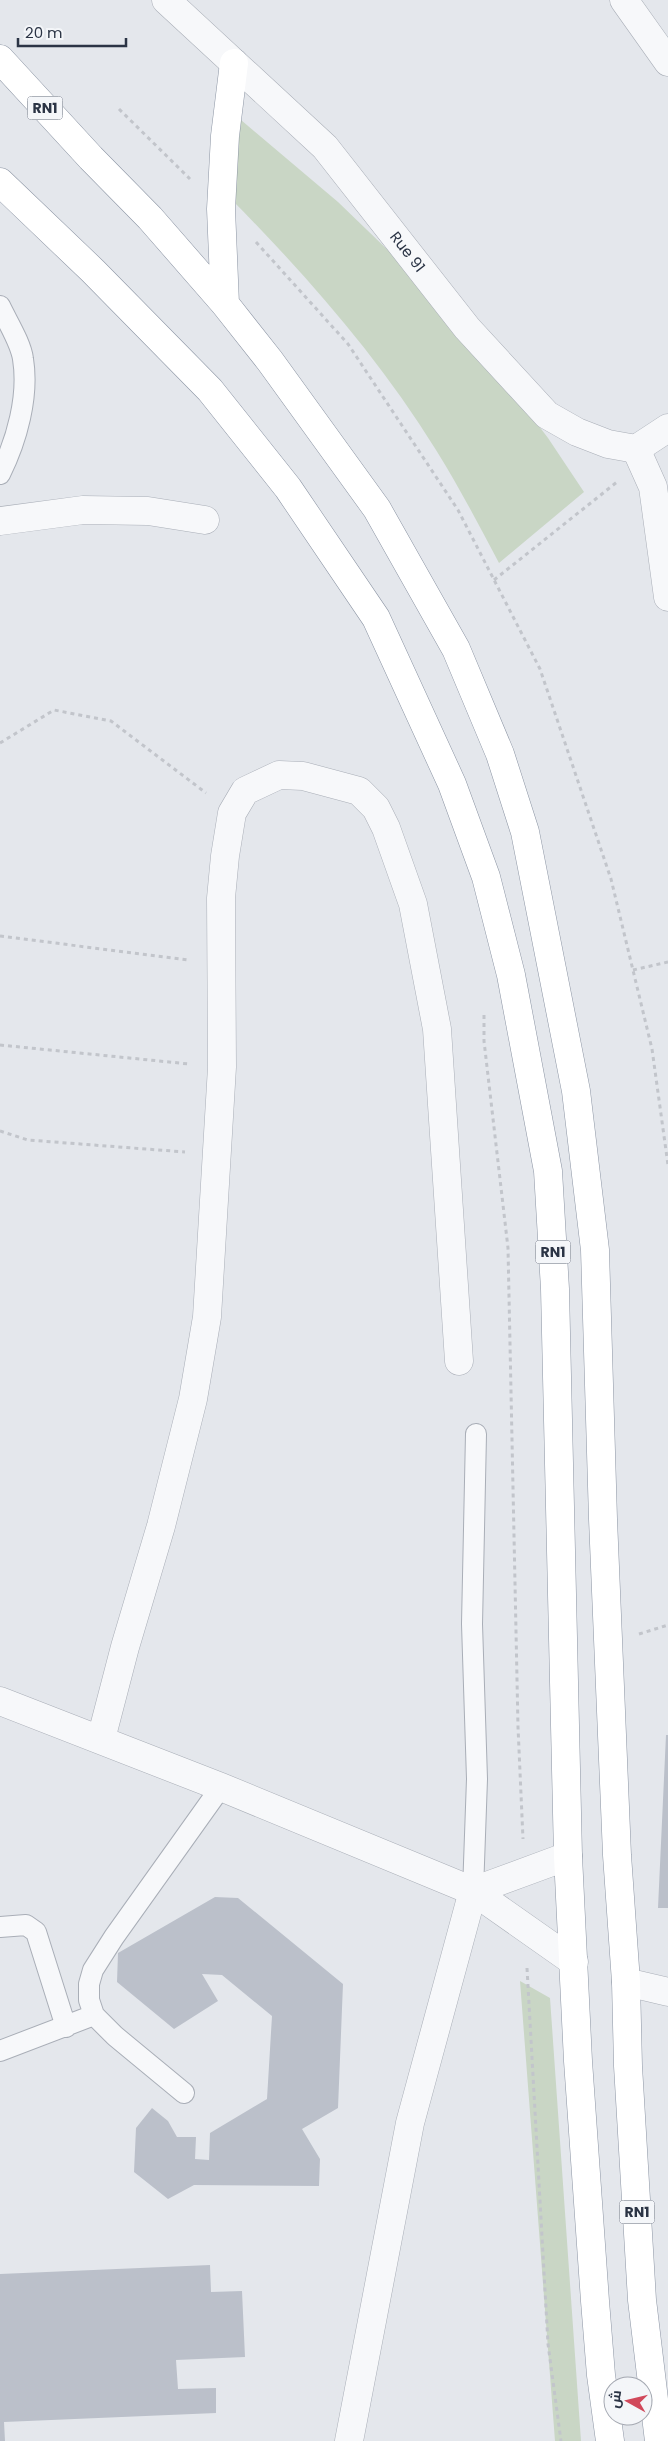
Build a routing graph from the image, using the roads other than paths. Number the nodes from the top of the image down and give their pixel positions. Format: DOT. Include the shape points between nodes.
graph roads {
  1 [pos="166,0"];
  2 [pos="624,0"];
  3 [pos="0,59"];
  4 [pos="668,62"];
  5 [pos="234,63"];
  6 [pos="0,182"];
  7 [pos="225,304"];
  8 [pos="0,306"];
  9 [pos="668,428"];
  10 [pos="639,456"];
  11 [pos="0,474"];
  12 [pos="205,520"];
  13 [pos="0,521"];
  14 [pos="668,598"];
  15 [pos="459,1361"];
  16 [pos="476,1434"];
  17 [pos="0,1701"];
  18 [pos="101,1739"];
  19 [pos="221,1787"];
  20 [pos="568,1856"];
  21 [pos="473,1891"];
  22 [pos="0,1927"];
  23 [pos="574,1962"];
  24 [pos="626,1982"];
  25 [pos="668,1992"];
  26 [pos="94,2015"];
  27 [pos="66,2027"];
  28 [pos="0,2051"];
  29 [pos="184,2093"];
  30 [pos="349,2441"];
  31 [pos="610,2441"];
  32 [pos="659,2441"];
  1 -- 5 [label="street, Rue 91"];
  2 -- 4 [label="street"];
  3 -- 7 [label="highway, RN1" via="150,218"];
  5 -- 7 [label="highway" via="221,209"];
  5 -- 10 [label="street, Rue 91" via="325,147 467,328 547,415 578,432"];
  6 -- 20 [label="highway, RN1" via="210,390 288,488 376,618 452,784 486,877 511,975 549,1180 555,1289"];
  7 -- 24 [label="highway, RN1" via="377,509 456,649 500,754 525,832 576,1091 595,1250 617,1855"];
  8 -- 11 [label="lane" via="23,357 24,400 8,459"];
  9 -- 10 [label="street"];
  10 -- 14 [label="street" via="653,487"];
  12 -- 13 [label="street" via="148,511 83,510"];
  15 -- 18 [label="street" via="436,1029 413,904 386,828 376,808 359,791 303,776 279,775 245,791 232,812 221,898 222,1067 207,1317 193,1399"];
  16 -- 21 [label="lane" via="472,1624 477,1779"];
  17 -- 18 [label="street"];
  18 -- 19 [label="street"];
  19 -- 21 [label="street"];
  19 -- 26 [label="lane" via="93,1970 89,2000"];
  20 -- 21 [label="street"];
  20 -- 23 [label="highway, RN1"];
  21 -- 23 [label="street"];
  21 -- 30 [label="street" via="410,2123"];
  22 -- 27 [label="lane" via="26,1925 36,1932"];
  23 -- 31 [label="highway, RN1" via="595,2301"];
  24 -- 25 [label="street"];
  24 -- 32 [label="highway, RN1" via="642,2300"];
  26 -- 27 [label="lane"];
  26 -- 29 [label="lane"];
  27 -- 28 [label="lane"];
}
